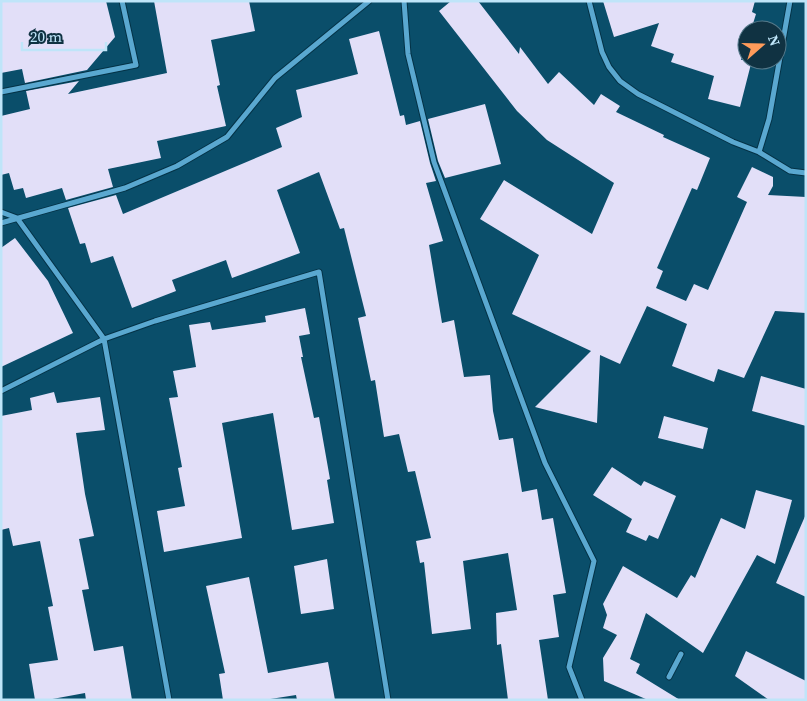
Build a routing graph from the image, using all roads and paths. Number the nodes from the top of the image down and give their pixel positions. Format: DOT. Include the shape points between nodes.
graph roads {
  1 [pos="122,1"];
  2 [pos="370,1"];
  3 [pos="404,1"];
  4 [pos="589,1"];
  5 [pos="790,1"];
  6 [pos="1,92"];
  7 [pos="759,152"];
  8 [pos="806,173"];
  9 [pos="1,212"];
  10 [pos="17,218"];
  11 [pos="1,223"];
  12 [pos="104,339"];
  13 [pos="1,391"];
  14 [pos="681,654"];
  15 [pos="668,677"];
  16 [pos="169,700"];
  17 [pos="388,700"];
  18 [pos="582,700"];
  1 -- 6 [label="street" via="136,66"];
  2 -- 10 [label="street" via="275,78 226,137 177,166 125,188"];
  3 -- 18 [label="street" via="408,54 434,162 545,463 594,561 569,667"];
  4 -- 7 [label="street" via="602,52 620,81 638,94"];
  5 -- 7 [label="street" via="769,119"];
  7 -- 8 [label="street" via="790,171"];
  9 -- 10 [label="street"];
  10 -- 11 [label="street"];
  10 -- 12 [label="street"];
  12 -- 13 [label="street"];
  12 -- 16 [label="street"];
  12 -- 17 [label="street" via="319,272"];
  14 -- 15 [label="street"];
}
